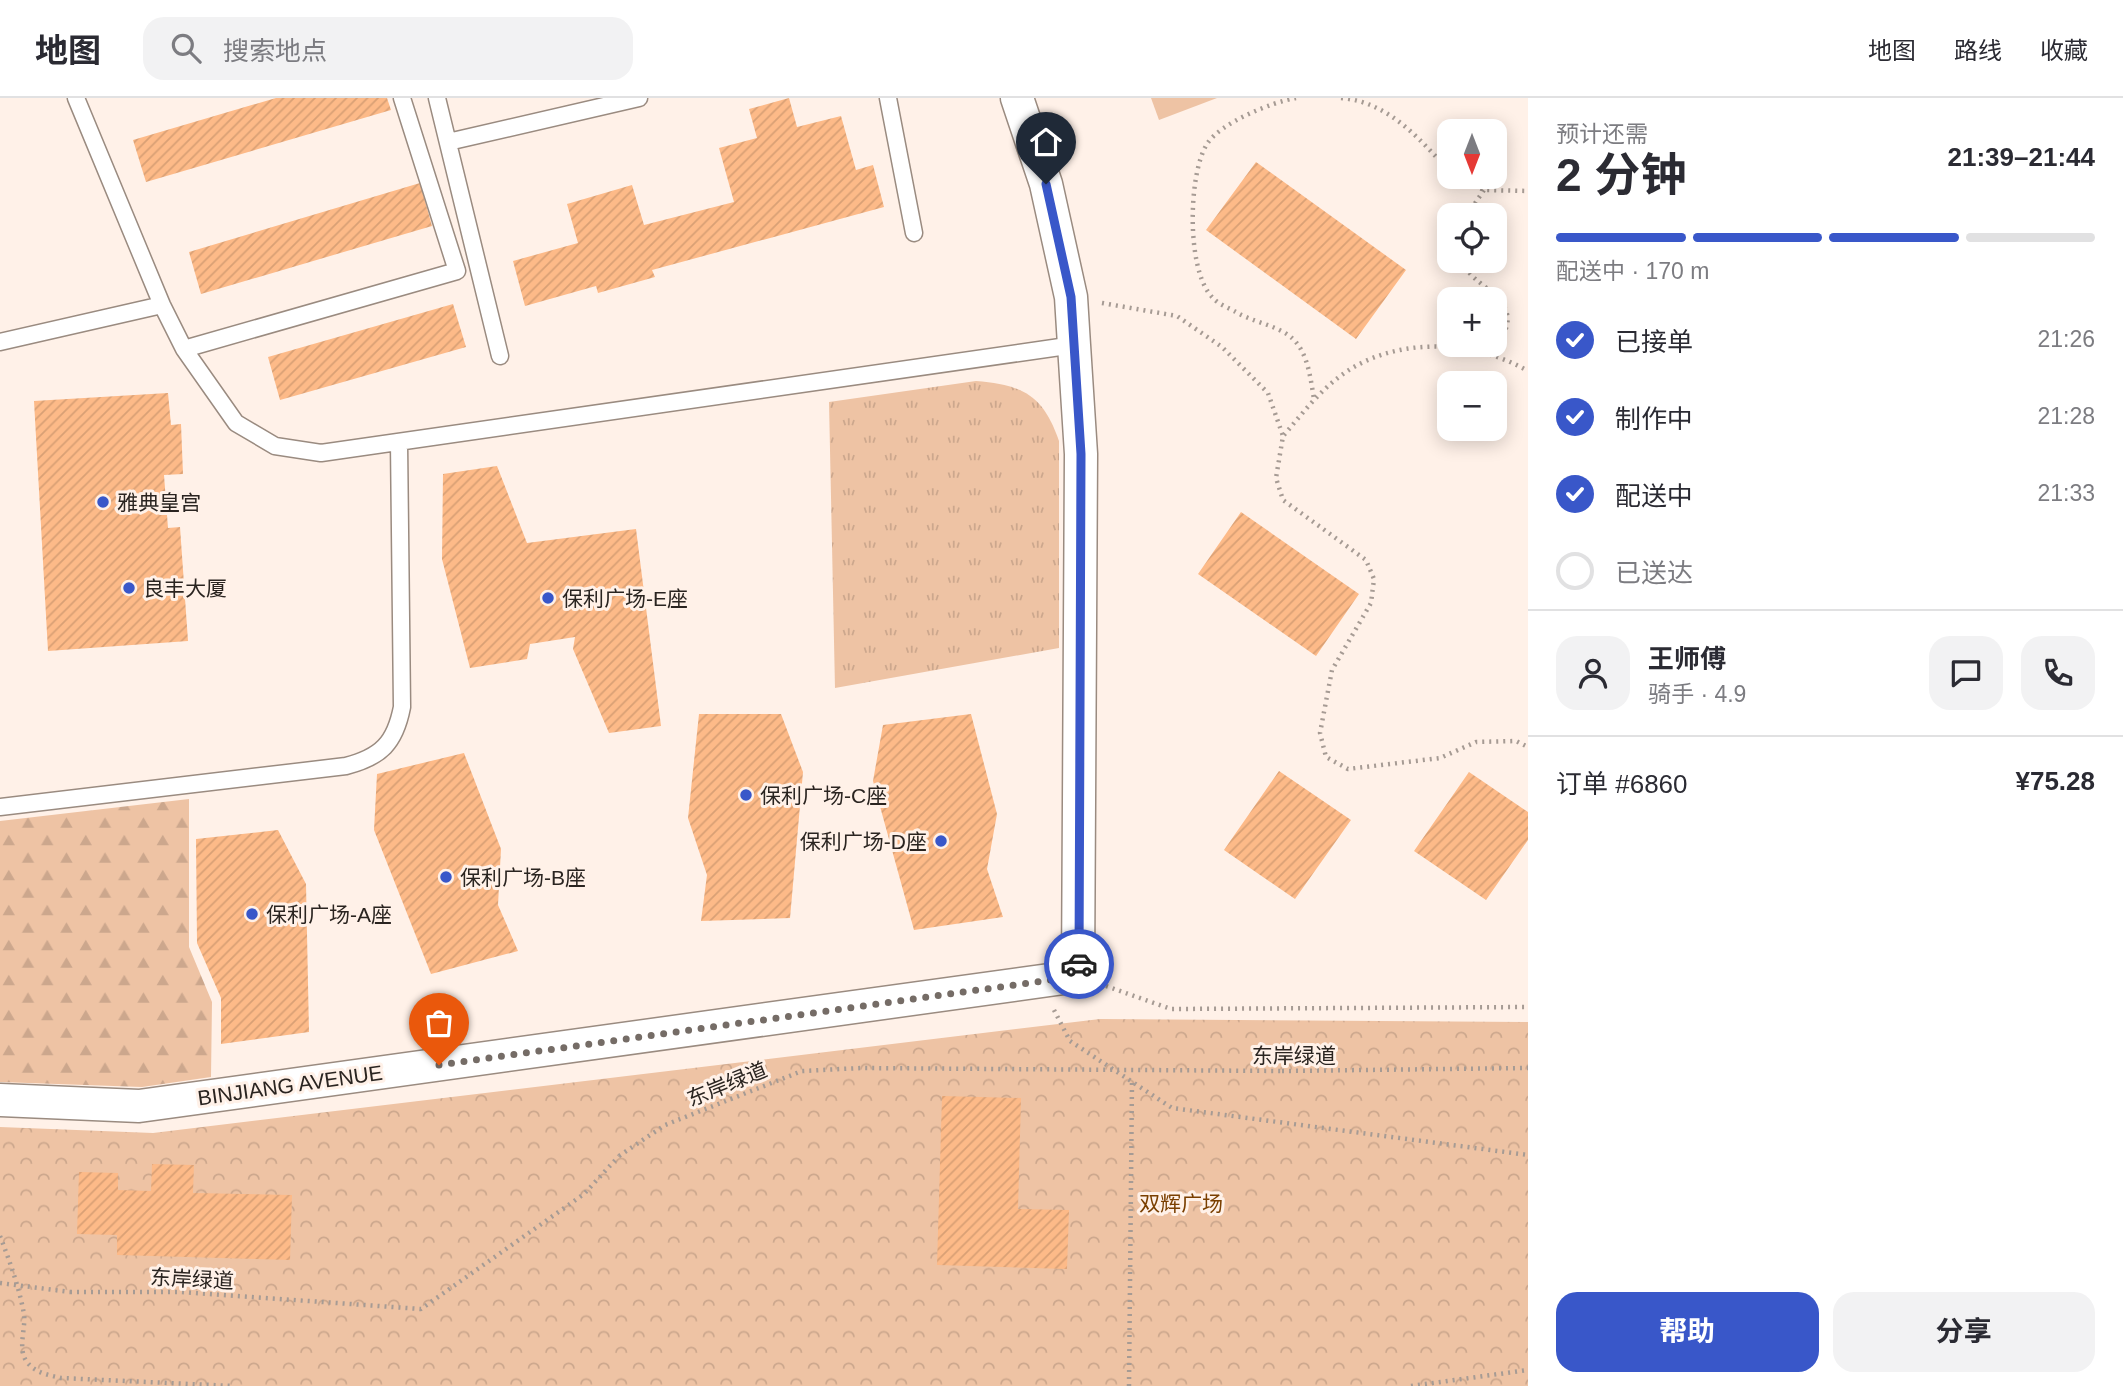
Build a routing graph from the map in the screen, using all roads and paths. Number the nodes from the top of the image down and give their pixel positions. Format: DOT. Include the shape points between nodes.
graph roads {
  1 [pos="76,98"];
  2 [pos="402,98"];
  3 [pos="437,98"];
  4 [pos="639,98"];
  5 [pos="888,98"];
  6 [pos="1017,98"];
  7 [pos="1296,98"];
  8 [pos="1341,98"];
  9 [pos="448,142"];
  10 [pos="1437,159"];
  11 [pos="1483,190"];
  12 [pos="1528,191"];
  13 [pos="1475,203"];
  14 [pos="914,233"];
  15 [pos="1467,273"];
  16 [pos="1486,287"];
  17 [pos="1071,297"];
  18 [pos="162,305"];
  19 [pos="0,342"];
  20 [pos="1074,345"];
  21 [pos="1437,347"];
  22 [pos="184,349"];
  23 [pos="500,356"];
  24 [pos="1504,357"];
  25 [pos="1528,371"];
  26 [pos="1314,399"];
  27 [pos="1283,436"];
  28 [pos="398,442"];
  29 [pos="1528,747"];
  30 [pos="0,807"];
  31 [pos="1079,976"];
  32 [pos="1040,981"];
  33 [pos="1528,1007"];
  34 [pos="1528,1068"];
  35 [pos="1132,1082"];
  36 [pos="0,1100"];
  37 [pos="1528,1155"];
  38 [pos="0,1236"];
  39 [pos="0,1283"];
  40 [pos="1528,1370"];
  41 [pos="233,1386"];
  42 [pos="1129,1386"];
  43 [pos="1410,1386"];
  1 -- 18 [label="lane"];
  2 -- 22 [label="lane" via="457,271"];
  3 -- 9 [label="lane"];
  4 -- 9 [label="lane"];
  5 -- 14 [label="lane"];
  6 -- 17 [label="street" via="1046,184"];
  7 -- 26 [label="path" via="1275,101 1208,142 1195,171 1194,226 1197,273 1213,298 1248,319 1287,333 1307,360"];
  8 -- 10 [label="path" via="1363,100 1396,118"];
  9 -- 23 [label="lane"];
  11 -- 12 [label="path"];
  11 -- 13 [label="path"];
  15 -- 16 [label="path"];
  17 -- 20 [label="street"];
  17 -- 27 [label="path" via="1177,316 1222,347 1268,393"];
  18 -- 19 [label="lane"];
  18 -- 22 [label="lane"];
  20 -- 28 [label="lane"];
  20 -- 31 [label="street" via="1081,454"];
  21 -- 26 [label="path" via="1375,357 1341,375"];
  22 -- 28 [label="lane" via="236,423 275,446 321,453"];
  24 -- 25 [label="path"];
  26 -- 27 [label="path"];
  27 -- 29 [label="path" via="1276,478 1283,500 1366,560 1374,579 1371,603 1332,670 1320,733 1326,757 1349,769 1440,758 1476,742 1516,741"];
  28 -- 30 [label="lane" via="402,707 398,729 386,747 367,761 346,766"];
  31 -- 32 [label="street, BINJIANG AVENUE"];
  31 -- 33 [label="path" via="1171,1010"];
  32 -- 35 [label="path" via="1070,1041"];
  32 -- 36 [label="street, BINJIANG AVENUE" via="139,1107"];
  34 -- 39 [label="path, 东岸绿道, bridge" via="802,1071 665,1125 619,1156 584,1194 421,1309 181,1292 70,1292"];
  35 -- 37 [label="path" via="1172,1108"];
  35 -- 42 [label="path"];
  38 -- 41 [label="path" via="17,1281 24,1317 22,1349 27,1362 40,1373 61,1378"];
  40 -- 43 [label="path"];
}
